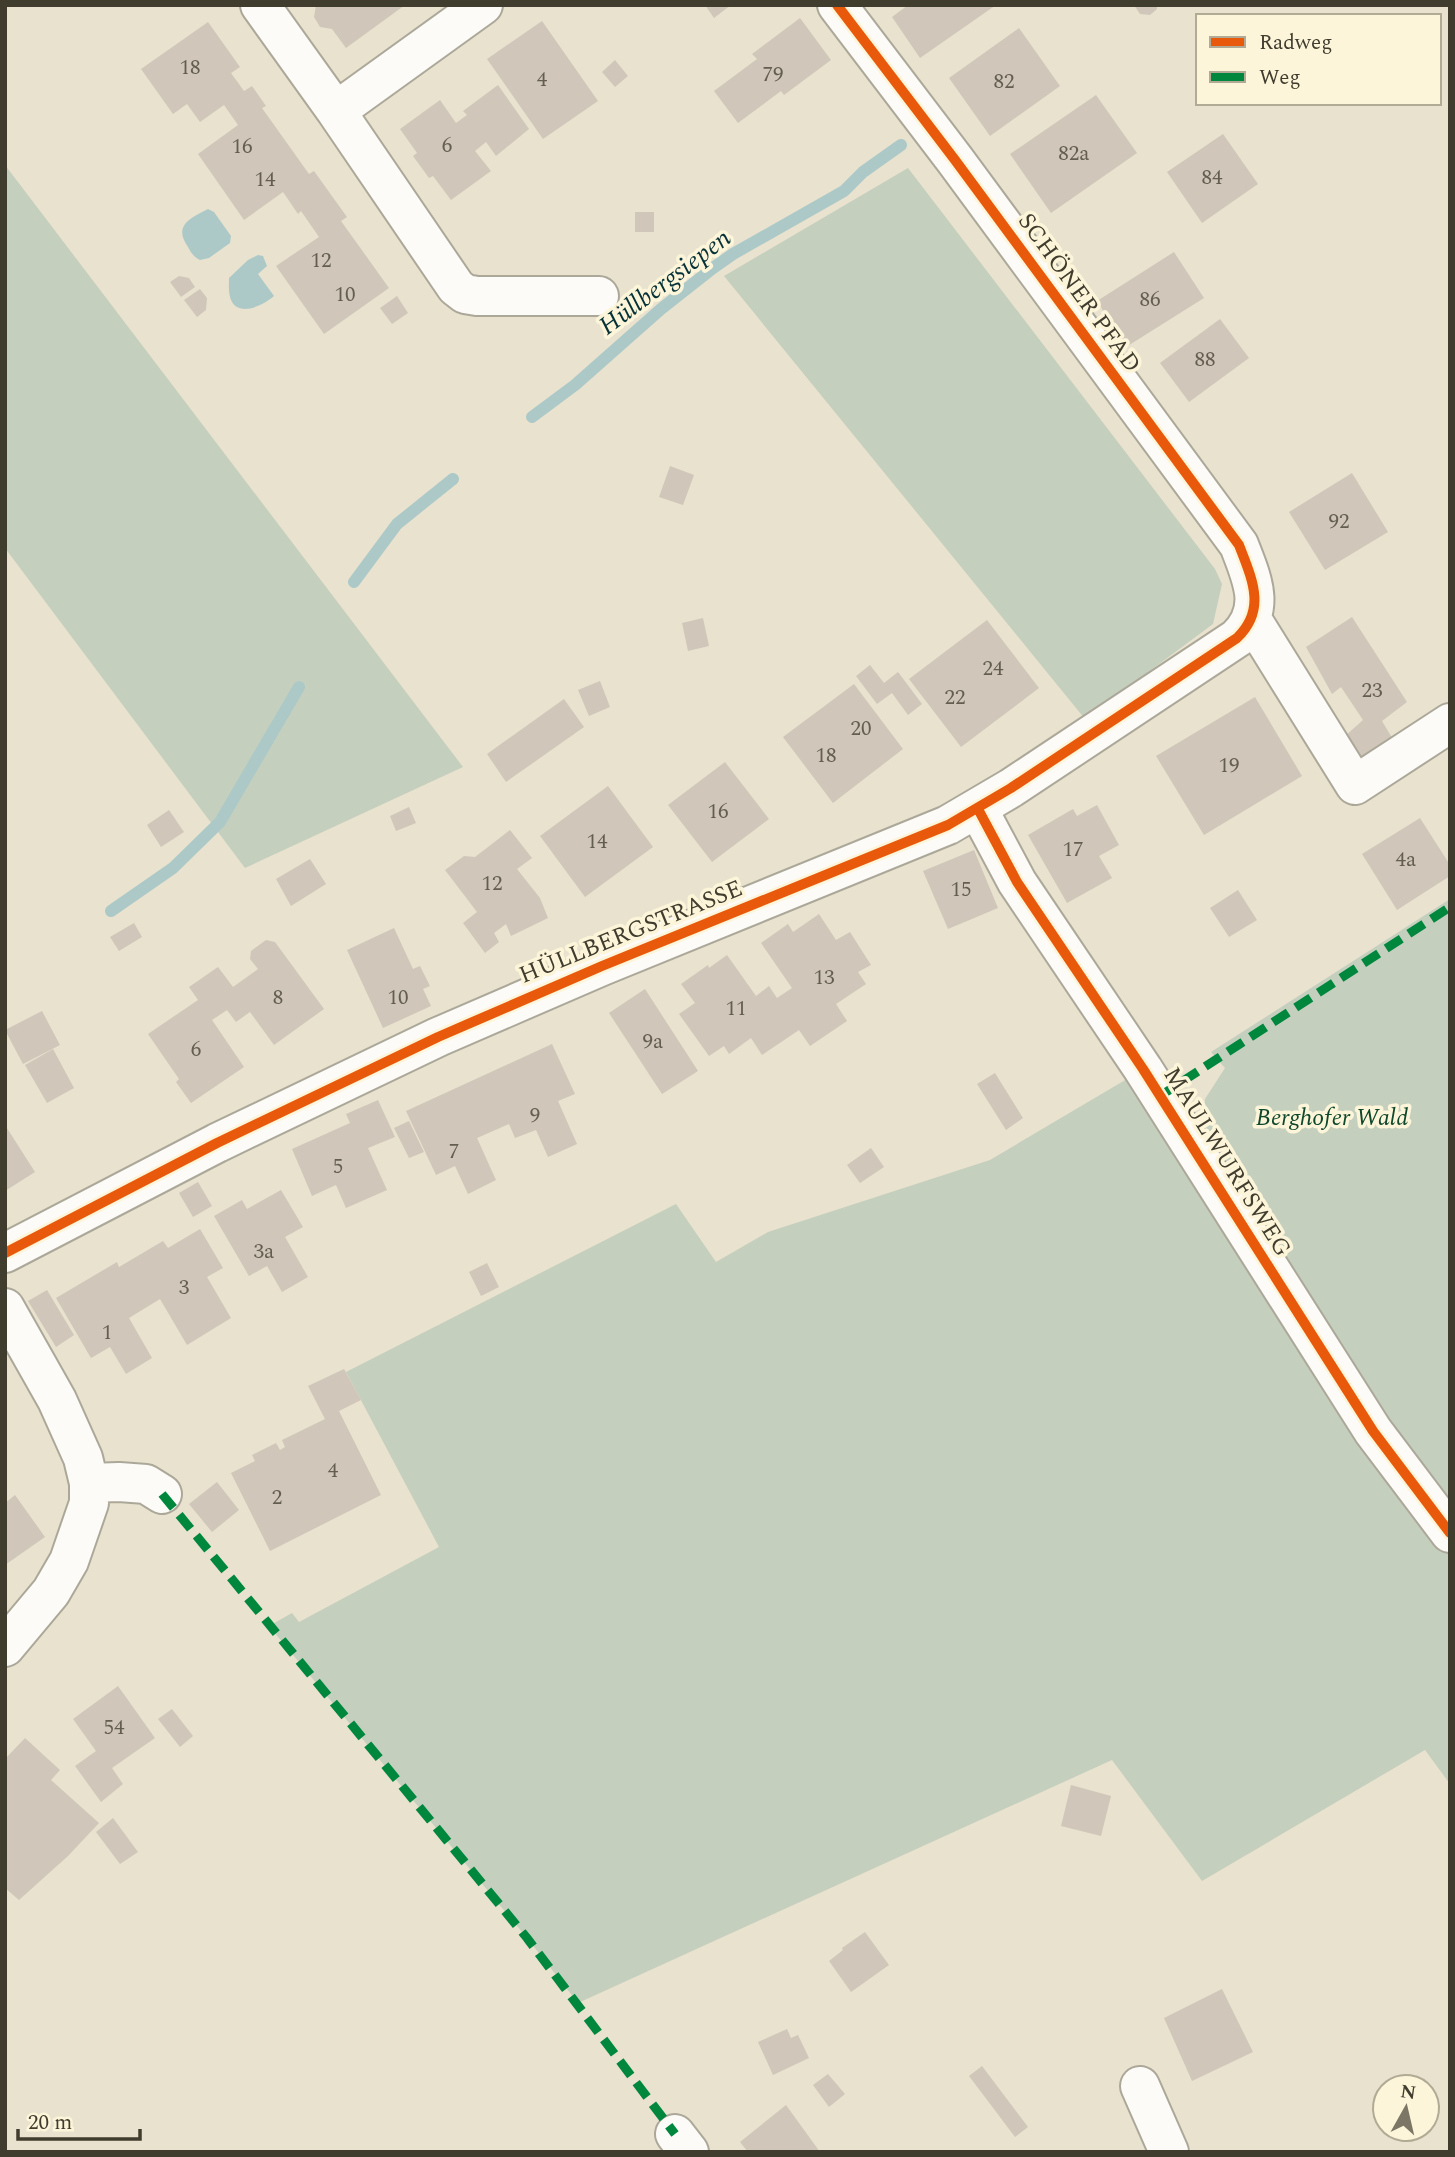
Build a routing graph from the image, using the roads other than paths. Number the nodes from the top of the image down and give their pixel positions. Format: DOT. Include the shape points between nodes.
graph roads {
  1 [pos="260,5"];
  2 [pos="483,5"];
  3 [pos="837,5"];
  4 [pos="336,111"];
  5 [pos="600,296"];
  6 [pos="1251,618"];
  7 [pos="1450,723"];
  8 [pos="978,809"];
  9 [pos="5,1253"];
  10 [pos="5,1308"];
  11 [pos="89,1483"];
  12 [pos="162,1494"];
  13 [pos="1450,1533"];
  14 [pos="5,1647"];
  15 [pos="1140,2086"];
  16 [pos="1168,2152"];
  1 -- 4 [label="street"];
  2 -- 4 [label="street"];
  3 -- 6 [label="street, SCHÖNER PFAD" via="1239,545 1252,578 1255,601"];
  4 -- 5 [label="street" via="456,287 477,296"];
  6 -- 7 [label="street" via="1355,785"];
  6 -- 8 [label="street, HÜLLBERGSTRASSE" via="1237,638"];
  8 -- 9 [label="street, HÜLLBERGSTRASSE" via="898,847 438,1037 217,1143"];
  8 -- 13 [label="street, MAULWURFSWEG" via="1017,882 1143,1069 1373,1431"];
  10 -- 11 [label="street" via="63,1413"];
  11 -- 12 [label="street" via="146,1484"];
  11 -- 14 [label="street" via="89,1503 69,1562 51,1592"];
  15 -- 16 [label="street"];
}
